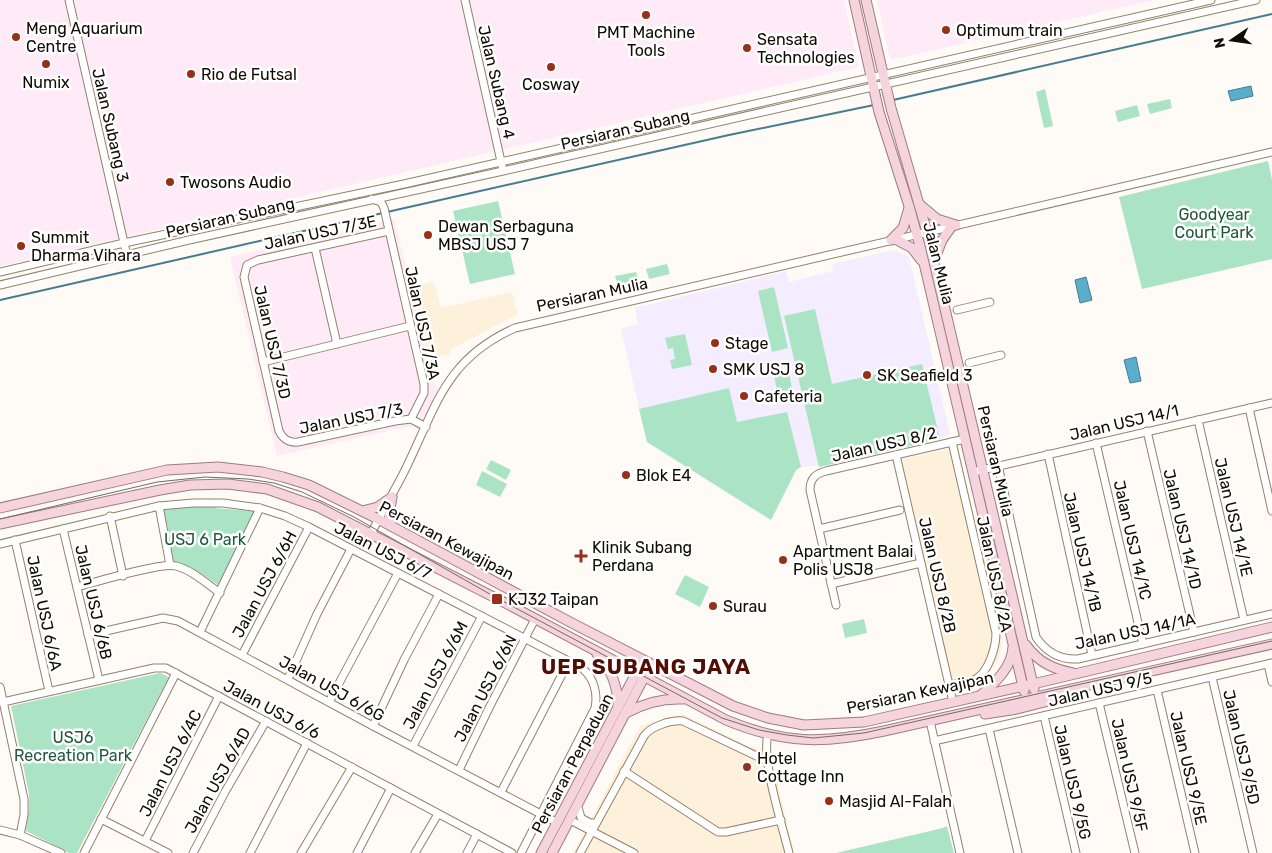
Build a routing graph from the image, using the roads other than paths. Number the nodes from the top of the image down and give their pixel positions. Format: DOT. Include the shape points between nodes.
graph roads {
  1 [pos="70,0"];
  2 [pos="464,0"];
  3 [pos="854,0"];
  4 [pos="866,0"];
  5 [pos="1212,0"];
  6 [pos="1254,0"];
  7 [pos="883,74"];
  8 [pos="873,86"];
  9 [pos="886,88"];
  10 [pos="1272,152"];
  11 [pos="501,162"];
  12 [pos="503,171"];
  13 [pos="398,194"];
  14 [pos="372,199"];
  15 [pos="914,205"];
  16 [pos="384,208"];
  17 [pos="954,226"];
  18 [pos="389,231"];
  19 [pos="927,232"];
  20 [pos="917,234"];
  21 [pos="893,240"];
  22 [pos="124,244"];
  23 [pos="315,248"];
  24 [pos="126,256"];
  25 [pos="258,260"];
  26 [pos="934,262"];
  27 [pos="925,267"];
  28 [pos="0,272"];
  29 [pos="0,285"];
  30 [pos="990,302"];
  31 [pos="957,310"];
  32 [pos="410,326"];
  33 [pos="337,344"];
  34 [pos="1001,355"];
  35 [pos="263,362"];
  36 [pos="969,363"];
  37 [pos="1272,403"];
  38 [pos="1249,408"];
  39 [pos="412,419"];
  40 [pos="1198,420"];
  41 [pos="426,427"];
  42 [pos="1147,431"];
  43 [pos="282,437"];
  44 [pos="965,440"];
  45 [pos="952,442"];
  46 [pos="1096,443"];
  47 [pos="1048,454"];
  48 [pos="896,455"];
  49 [pos="998,465"];
  50 [pos="982,468"];
  51 [pos="973,472"];
  52 [pos="392,497"];
  53 [pos="159,506"];
  54 [pos="0,508"];
  55 [pos="260,508"];
  56 [pos="900,510"];
  57 [pos="362,511"];
  58 [pos="1272,511"];
  59 [pos="110,516"];
  60 [pos="378,519"];
  61 [pos="0,524"];
  62 [pos="391,526"];
  63 [pos="310,527"];
  64 [pos="63,529"];
  65 [pos="819,529"];
  66 [pos="371,534"];
  67 [pos="15,540"];
  68 [pos="0,544"];
  69 [pos="352,549"];
  70 [pos="921,563"];
  71 [pos="170,565"];
  72 [pos="398,573"];
  73 [pos="123,576"];
  74 [pos="831,584"];
  75 [pos="77,587"];
  76 [pos="220,593"];
  77 [pos="439,594"];
  78 [pos="836,605"];
  79 [pos="1272,614"];
  80 [pos="482,616"];
  81 [pos="535,619"];
  82 [pos="1244,620"];
  83 [pos="1272,627"];
  84 [pos="200,632"];
  85 [pos="1194,632"];
  86 [pos="88,635"];
  87 [pos="525,639"];
  88 [pos="1023,641"];
  89 [pos="1013,642"];
  90 [pos="1143,644"];
  91 [pos="1272,644"];
  92 [pos="594,651"];
  93 [pos="242,654"];
  94 [pos="1092,656"];
  95 [pos="568,661"];
  96 [pos="647,662"];
  97 [pos="1270,664"];
  98 [pos="176,673"];
  99 [pos="641,674"];
  100 [pos="1076,674"];
  101 [pos="1132,676"];
  102 [pos="1212,677"];
  103 [pos="288,679"];
  104 [pos="98,680"];
  105 [pos="1272,682"];
  106 [pos="1033,684"];
  107 [pos="949,685"];
  108 [pos="1023,686"];
  109 [pos="0,687"];
  110 [pos="1157,690"];
  111 [pos="49,691"];
  112 [pos="219,696"];
  113 [pos="981,696"];
  114 [pos="1036,697"];
  115 [pos="1026,699"];
  116 [pos="688,700"];
  117 [pos="3,702"];
  118 [pos="329,702"];
  119 [pos="953,702"];
  120 [pos="1099,703"];
  121 [pos="622,711"];
  122 [pos="1044,716"];
  123 [pos="942,718"];
  124 [pos="266,721"];
  125 [pos="930,721"];
  126 [pos="4,724"];
  127 [pos="373,726"];
  128 [pos="989,730"];
  129 [pos="768,734"];
  130 [pos="934,742"];
  131 [pos="307,743"];
  132 [pos="413,746"];
  133 [pos="767,761"];
  134 [pos="352,767"];
  135 [pos="460,770"];
  136 [pos="624,771"];
  137 [pos="392,788"];
  138 [pos="500,792"];
  139 [pos="578,807"];
  140 [pos="438,814"];
  141 [pos="542,814"];
  142 [pos="101,819"];
  143 [pos="570,820"];
  144 [pos="781,820"];
  145 [pos="556,822"];
  146 [pos="596,823"];
  147 [pos="0,830"];
  148 [pos="592,831"];
  149 [pos="477,834"];
  150 [pos="20,835"];
  151 [pos="145,841"];
  152 [pos="60,853"];
  153 [pos="84,853"];
  154 [pos="168,853"];
  155 [pos="193,853"];
  156 [pos="250,853"];
  157 [pos="301,853"];
  158 [pos="357,853"];
  159 [pos="415,853"];
  160 [pos="468,853"];
  161 [pos="512,853"];
  162 [pos="521,853"];
  163 [pos="541,853"];
  164 [pos="552,853"];
  165 [pos="580,853"];
  166 [pos="634,853"];
  167 [pos="789,853"];
  168 [pos="960,853"];
  169 [pos="1018,853"];
  170 [pos="1076,853"];
  171 [pos="1135,853"];
  172 [pos="1195,853"];
  173 [pos="1253,853"];
  1 -- 22 [label="street, Jalan Subang 3"];
  2 -- 11 [label="street, Jalan Subang 4"];
  3 -- 8 [label="main road, Jalan Mulia"];
  4 -- 7 [label="main road"];
  5 -- 7 [label="street, Persiaran Subang"];
  6 -- 9 [label="street, Persiaran Subang"];
  7 -- 8 [label="street, Persiaran Subang"];
  7 -- 9 [label="main road"];
  8 -- 9 [label="street, Persiaran Subang"];
  8 -- 11 [label="street, Persiaran Subang"];
  8 -- 12 [label="street, Persiaran Subang"];
  8 -- 15 [label="main road, Jalan Mulia" via="879,112"];
  9 -- 15 [label="main road, Persiaran Mulia"];
  10 -- 17 [label="street, Persiaran Mulia"];
  11 -- 12 [label="street, Jalan Subang 4"];
  11 -- 22 [label="street, Persiaran Subang"];
  12 -- 13 [label="street, Persiaran Subang"];
  13 -- 14 [label="street, Persiaran Subang"];
  13 -- 16 [label="street" via="388,198"];
  14 -- 16 [label="street" via="381,202"];
  14 -- 24 [label="street, Persiaran Subang"];
  15 -- 17 [label="main road"];
  15 -- 19 [label="main road, Persiaran Mulia"];
  15 -- 20 [label="main road, Jalan Mulia"];
  15 -- 21 [label="main road"];
  16 -- 18 [label="street, Jalan USJ 7/3A"];
  17 -- 19 [label="street, Persiaran Mulia"];
  17 -- 26 [label="main road" via="942,240"];
  18 -- 23 [label="street, Jalan USJ 7/3E"];
  18 -- 32 [label="street, Jalan USJ 7/3A"];
  19 -- 20 [label="street, Persiaran Mulia"];
  19 -- 26 [label="main road, Persiaran Mulia"];
  20 -- 21 [label="street, Persiaran Mulia"];
  20 -- 27 [label="main road, Jalan Mulia"];
  21 -- 27 [label="main road" via="912,248"];
  21 -- 41 [label="street, Persiaran Mulia" via="515,328 490,341 453,374"];
  22 -- 24 [label="street, Jalan Subang 3"];
  22 -- 28 [label="street, Persiaran Subang"];
  23 -- 25 [label="street, Jalan USJ 7/3E"];
  23 -- 33 [label="street"];
  24 -- 29 [label="street, Persiaran Subang"];
  25 -- 35 [label="street, Jalan USJ 7/3D" via="247,265 244,277"];
  26 -- 50 [label="main road, Persiaran Mulia"];
  27 -- 44 [label="main road, Jalan Mulia"];
  30 -- 31 [label="street"];
  32 -- 33 [label="street"];
  32 -- 39 [label="street, Jalan USJ 7/3A" via="424,384 424,393"];
  33 -- 35 [label="street"];
  34 -- 36 [label="street"];
  35 -- 43 [label="street, Jalan USJ 7/3D"];
  37 -- 38 [label="street, Jalan USJ 14/1"];
  38 -- 40 [label="street, Jalan USJ 14/1"];
  38 -- 58 [label="street"];
  39 -- 41 [label="street, Jalan USJ 7/3"];
  39 -- 43 [label="street, Jalan USJ 7/3" via="291,443"];
  40 -- 42 [label="street, Jalan USJ 14/1"];
  40 -- 82 [label="street, Jalan USJ 14/1E"];
  41 -- 52 [label="street, Persiaran Mulia"];
  42 -- 46 [label="street, Jalan USJ 14/1"];
  42 -- 85 [label="street, Jalan USJ 14/1D"];
  44 -- 45 [label="street, Jalan USJ 8/2"];
  44 -- 51 [label="main road, Persiaran Mulia"];
  45 -- 48 [label="street, Jalan USJ 8/2"];
  45 -- 107 [label="street, Jalan USJ 8/2A" via="996,633 994,652 982,674 975,679"];
  46 -- 47 [label="street, Jalan USJ 14/1"];
  46 -- 90 [label="street, Jalan USJ 14/1C"];
  47 -- 49 [label="street, Jalan USJ 14/1"];
  47 -- 94 [label="street, Jalan USJ 14/1B"];
  48 -- 65 [label="street, Jalan USJ 8/2" via="816,475 810,490"];
  48 -- 70 [label="street, Jalan USJ 8/2B"];
  49 -- 50 [label="street, Jalan USJ 14/1"];
  49 -- 94 [label="street, Jalan USJ 14/1A" via="1036,637 1059,658"];
  50 -- 51 [label="street, Jalan USJ 14/1"];
  50 -- 88 [label="main road, Persiaran Mulia"];
  51 -- 89 [label="main road, Persiaran Mulia"];
  52 -- 57 [label="main road" via="378,507"];
  52 -- 60 [label="street, Persiaran Mulia"];
  52 -- 62 [label="main road"];
  53 -- 55 [label="street, Jalan USJ 6/7" via="207,502"];
  53 -- 59 [label="street, Jalan USJ 6/7"];
  53 -- 71 [label="street"];
  54 -- 57 [label="main road, Persiaran Kewajipan" via="149,473 218,467 283,477 309,485"];
  55 -- 63 [label="street, Jalan USJ 6/7"];
  55 -- 76 [label="street"];
  56 -- 65 [label="street"];
  57 -- 60 [label="main road, Persiaran Kewajipan"];
  59 -- 64 [label="street, Jalan USJ 6/7"];
  59 -- 73 [label="street"];
  60 -- 62 [label="main road, Persiaran Kewajipan"];
  60 -- 66 [label="street, Persiaran Mulia"];
  61 -- 66 [label="main road, Persiaran Kewajipan" via="173,487 228,484 286,495"];
  62 -- 96 [label="main road, Persiaran Kewajipan"];
  63 -- 69 [label="street, Jalan USJ 6/7"];
  63 -- 93 [label="street, Jalan USJ 6/6H"];
  64 -- 67 [label="street, Jalan USJ 6/7"];
  64 -- 75 [label="street, Jalan USJ 6/6B"];
  65 -- 74 [label="street"];
  66 -- 81 [label="main road, Persiaran Kewajipan"];
  67 -- 68 [label="street, Jalan USJ 6/7"];
  67 -- 111 [label="street, Jalan USJ 6/6A"];
  69 -- 72 [label="street, Jalan USJ 6/7"];
  69 -- 103 [label="street"];
  70 -- 74 [label="street"];
  70 -- 107 [label="street, Jalan USJ 8/2B"];
  71 -- 73 [label="street"];
  71 -- 76 [label="street" via="187,571"];
  72 -- 77 [label="street, Jalan USJ 6/7"];
  72 -- 118 [label="street"];
  73 -- 75 [label="street"];
  74 -- 78 [label="street"];
  75 -- 86 [label="street, Jalan USJ 6/6B"];
  76 -- 84 [label="street"];
  77 -- 80 [label="street, Jalan USJ 6/7"];
  77 -- 127 [label="street"];
  79 -- 82 [label="street, Jalan USJ 14/1A"];
  80 -- 87 [label="street, Jalan USJ 6/7"];
  80 -- 132 [label="street, Jalan USJ 6/6M"];
  81 -- 87 [label="street, Jalan USJ 6/6N"];
  81 -- 92 [label="main road, Persiaran Kewajipan"];
  82 -- 85 [label="street, Jalan USJ 14/1A"];
  83 -- 100 [label="main road, Persiaran Kewajipan"];
  84 -- 86 [label="street, Jalan USJ 6/6G" via="178,621 163,618"];
  84 -- 93 [label="street, Jalan USJ 6/6G"];
  85 -- 90 [label="street, Jalan USJ 14/1A"];
  86 -- 104 [label="street, Jalan USJ 6/6B"];
  87 -- 95 [label="street, Jalan USJ 6/7"];
  87 -- 135 [label="street, Jalan USJ 6/6N"];
  88 -- 100 [label="main road" via="1039,660 1057,670"];
  88 -- 106 [label="main road, Persiaran Mulia"];
  89 -- 108 [label="main road, Persiaran Mulia"];
  89 -- 113 [label="main road" via="1013,652 1006,668"];
  90 -- 94 [label="street, Jalan USJ 14/1A"];
  91 -- 101 [label="main road, Persiaran Kewajipan"];
  92 -- 99 [label="main road, Persiaran Kewajipan"];
  92 -- 121 [label="main road" via="614,679"];
  93 -- 103 [label="street, Jalan USJ 6/6G"];
  95 -- 138 [label="street"];
  95 -- 141 [label="street, Jalan USJ 6/7" via="582,668 591,678 596,694 595,708"];
  96 -- 99 [label="main road, Persiaran Perpaduan"];
  96 -- 119 [label="main road, Persiaran Kewajipan" via="732,706 804,725 864,722"];
  97 -- 102 [label="street, Jalan USJ 9/5"];
  97 -- 105 [label="street"];
  98 -- 104 [label="street, Jalan USJ 6/6" via="160,667"];
  98 -- 112 [label="street, Jalan USJ 6/6"];
  98 -- 142 [label="street"];
  99 -- 116 [label="main road, Persiaran Kewajipan"];
  99 -- 121 [label="main road, Persiaran Perpaduan"];
  100 -- 106 [label="main road, Persiaran Kewajipan"];
  101 -- 114 [label="main road, Persiaran Kewajipan"];
  101 -- 123 [label="main road, Persiaran Kewajipan" via="1017,709"];
  102 -- 110 [label="street, Jalan USJ 9/5"];
  102 -- 173 [label="street, Jalan USJ 9/5D"];
  103 -- 118 [label="street, Jalan USJ 6/6G"];
  104 -- 111 [label="street, Jalan USJ 6/6"];
  106 -- 108 [label="main road, Persiaran Kewajipan"];
  106 -- 114 [label="main road, Persiaran Mulia"];
  107 -- 119 [label="street, Jalan USJ 8/2B"];
  108 -- 113 [label="main road, Persiaran Kewajipan"];
  108 -- 115 [label="main road, Persiaran Mulia"];
  109 -- 117 [label="street"];
  110 -- 120 [label="street, Jalan USJ 9/5"];
  110 -- 172 [label="street, Jalan USJ 9/5E"];
  111 -- 117 [label="street, Jalan USJ 6/6"];
  112 -- 124 [label="street, Jalan USJ 6/6"];
  112 -- 151 [label="street, Jalan USJ 6/4C"];
  113 -- 119 [label="main road, Persiaran Kewajipan"];
  114 -- 115 [label="main road, Persiaran Kewajipan"];
  115 -- 123 [label="main road, Persiaran Kewajipan"];
  116 -- 121 [label="main road" via="672,698"];
  116 -- 129 [label="main road, Persiaran Kewajipan" via="726,720"];
  117 -- 126 [label="street"];
  118 -- 127 [label="street, Jalan USJ 6/6G"];
  120 -- 122 [label="street, Jalan USJ 9/5"];
  120 -- 171 [label="street, Jalan USJ 9/5F"];
  121 -- 139 [label="main road, Persiaran Perpaduan"];
  121 -- 145 [label="main road, Persiaran Perpaduan"];
  122 -- 128 [label="street, Jalan USJ 9/5"];
  122 -- 170 [label="street, Jalan USJ 9/5G"];
  123 -- 125 [label="main road, Persiaran Kewajipan"];
  124 -- 131 [label="street, Jalan USJ 6/6"];
  124 -- 155 [label="street, Jalan USJ 6/4D"];
  125 -- 129 [label="main road, Persiaran Kewajipan" via="830,740 800,740"];
  125 -- 130 [label="street"];
  126 -- 150 [label="street" via="24,799"];
  127 -- 132 [label="street, Jalan USJ 6/6G"];
  128 -- 130 [label="street, Jalan USJ 9/5"];
  128 -- 169 [label="street"];
  129 -- 133 [label="street"];
  130 -- 168 [label="street"];
  131 -- 134 [label="street, Jalan USJ 6/6"];
  131 -- 156 [label="street"];
  132 -- 135 [label="street, Jalan USJ 6/6G"];
  133 -- 136 [label="street" via="679,721 648,730"];
  133 -- 144 [label="street"];
  134 -- 137 [label="street, Jalan USJ 6/6"];
  134 -- 157 [label="street"];
  135 -- 138 [label="street, Jalan USJ 6/6G"];
  136 -- 144 [label="street" via="718,832"];
  136 -- 146 [label="street"];
  137 -- 140 [label="street, Jalan USJ 6/6"];
  137 -- 158 [label="street"];
  138 -- 141 [label="street, Jalan USJ 6/6G"];
  139 -- 143 [label="main road, Persiaran Perpaduan"];
  139 -- 146 [label="street" via="581,818"];
  140 -- 149 [label="street, Jalan USJ 6/6"];
  140 -- 159 [label="street"];
  141 -- 145 [label="street, Jalan USJ 6/6G"];
  141 -- 162 [label="street, Jalan USJ 6/7"];
  142 -- 151 [label="street"];
  142 -- 153 [label="street"];
  143 -- 148 [label="street"];
  143 -- 164 [label="main road, Persiaran Perpaduan"];
  144 -- 167 [label="street"];
  145 -- 163 [label="main road, Persiaran Perpaduan"];
  146 -- 148 [label="street"];
  147 -- 150 [label="street"];
  148 -- 165 [label="street"];
  148 -- 166 [label="street"];
  149 -- 160 [label="street"];
  149 -- 161 [label="street, Jalan USJ 6/6"];
  150 -- 152 [label="street"];
  151 -- 154 [label="street"];
}
